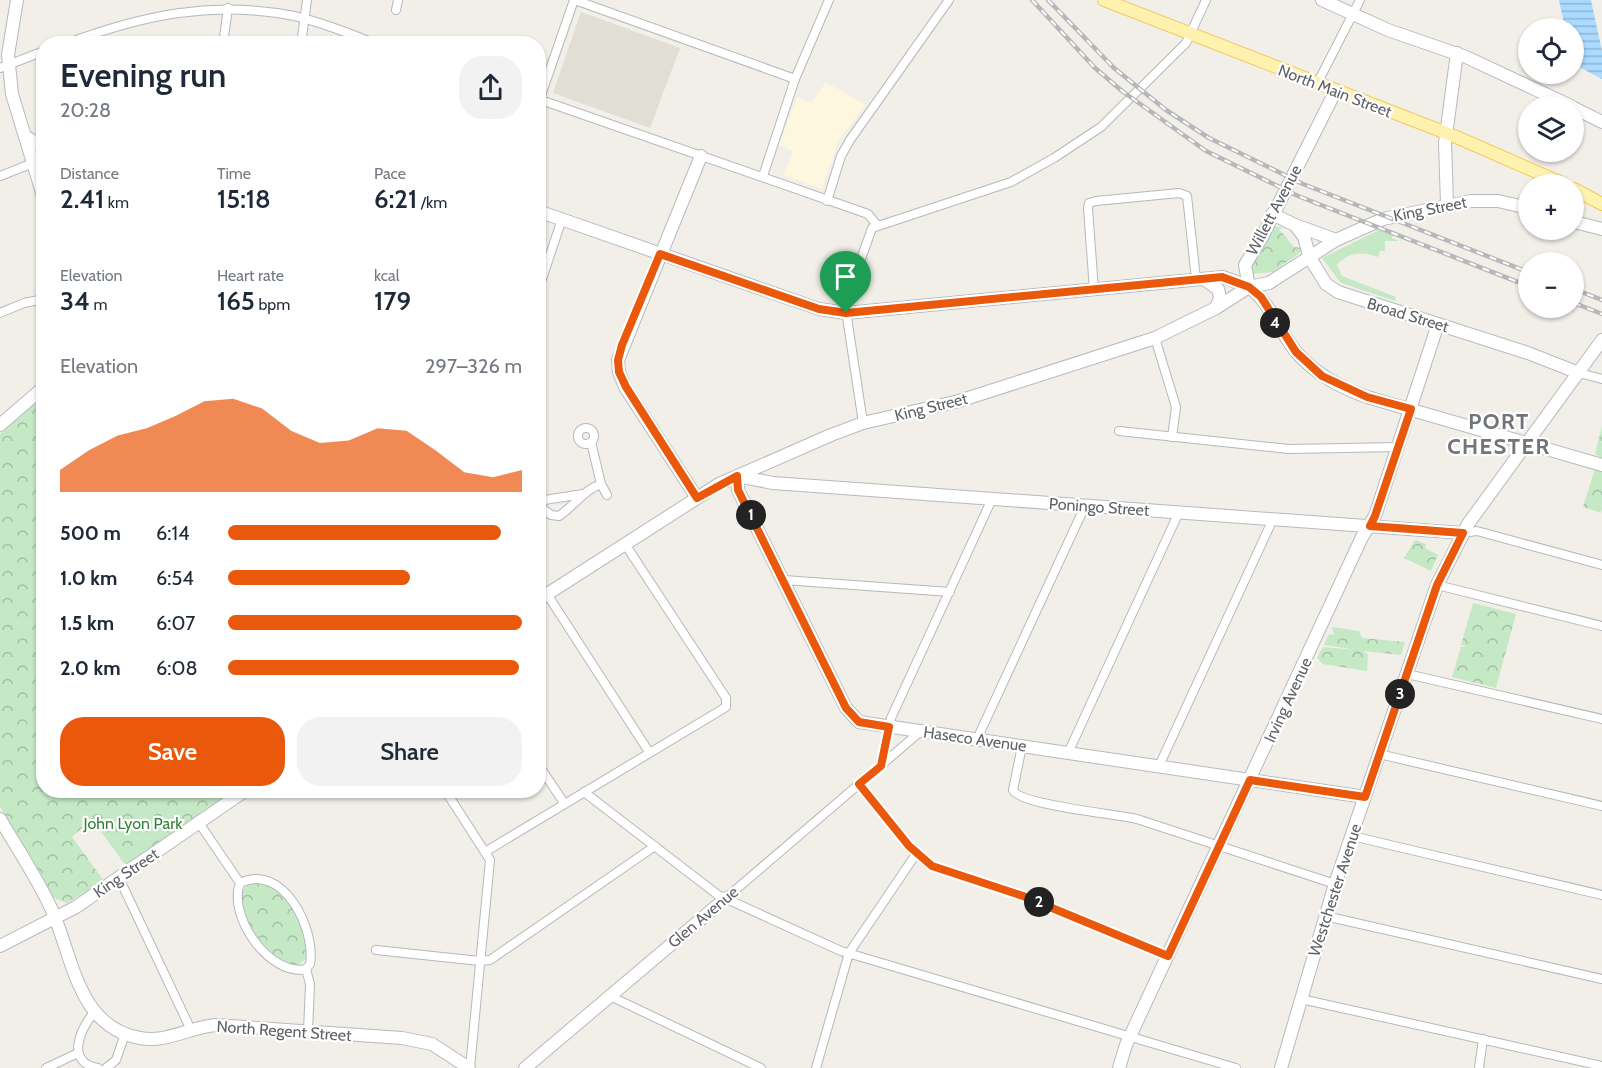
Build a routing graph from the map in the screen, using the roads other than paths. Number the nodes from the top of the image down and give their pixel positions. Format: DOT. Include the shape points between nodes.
graph roads {
  1 [pos="17,0"];
  2 [pos="307,0"];
  3 [pos="398,0"];
  4 [pos="575,0"];
  5 [pos="829,0"];
  6 [pos="949,0"];
  7 [pos="1104,0"];
  8 [pos="1206,0"];
  9 [pos="1322,0"];
  10 [pos="1360,0"];
  11 [pos="228,8"];
  12 [pos="396,10"];
  13 [pos="1353,13"];
  14 [pos="304,19"];
  15 [pos="1191,34"];
  16 [pos="88,36"];
  17 [pos="224,36"];
  18 [pos="302,36"];
  19 [pos="354,36"];
  20 [pos="1457,53"];
  21 [pos="36,54"];
  22 [pos="4,66"];
  23 [pos="795,79"];
  24 [pos="546,81"];
  25 [pos="1317,84"];
  26 [pos="1335,92"];
  27 [pos="1549,96"];
  28 [pos="546,103"];
  29 [pos="1584,113"];
  30 [pos="1602,122"];
  31 [pos="1446,133"];
  32 [pos="24,135"];
  33 [pos="36,143"];
  34 [pos="701,156"];
  35 [pos="36,160"];
  36 [pos="36,165"];
  37 [pos="1541,174"];
  38 [pos="0,176"];
  39 [pos="763,176"];
  40 [pos="1584,195"];
  41 [pos="827,201"];
  42 [pos="1447,204"];
  43 [pos="1601,205"];
  44 [pos="1518,206"];
  45 [pos="546,214"];
  46 [pos="1272,214"];
  47 [pos="562,219"];
  48 [pos="1584,224"];
  49 [pos="877,225"];
  50 [pos="1295,225"];
  51 [pos="1601,227"];
  52 [pos="1336,240"];
  53 [pos="660,254"];
  54 [pos="1310,258"];
  55 [pos="546,267"];
  56 [pos="1200,279"];
  57 [pos="1249,287"];
  58 [pos="1094,290"];
  59 [pos="36,301"];
  60 [pos="1216,308"];
  61 [pos="0,313"];
  62 [pos="846,313"];
  63 [pos="1438,324"];
  64 [pos="1155,338"];
  65 [pos="1602,340"];
  66 [pos="1579,373"];
  67 [pos="1602,379"];
  68 [pos="36,394"];
  69 [pos="1411,409"];
  70 [pos="863,423"];
  71 [pos="0,425"];
  72 [pos="1119,431"];
  73 [pos="1172,437"];
  74 [pos="591,442"];
  75 [pos="1527,443"];
  76 [pos="1399,447"];
  77 [pos="1602,465"];
  78 [pos="737,476"];
  79 [pos="601,484"];
  80 [pos="583,494"];
  81 [pos="607,495"];
  82 [pos="697,498"];
  83 [pos="992,499"];
  84 [pos="546,501"];
  85 [pos="1085,506"];
  86 [pos="546,509"];
  87 [pos="1179,512"];
  88 [pos="1273,519"];
  89 [pos="1370,526"];
  90 [pos="1463,533"];
  91 [pos="625,544"];
  92 [pos="1602,565"];
  93 [pos="784,580"];
  94 [pos="1437,585"];
  95 [pos="950,592"];
  96 [pos="546,595"];
  97 [pos="546,601"];
  98 [pos="1602,626"];
  99 [pos="1407,674"];
  100 [pos="1602,719"];
  101 [pos="889,727"];
  102 [pos="921,731"];
  103 [pos="977,739"];
  104 [pos="1022,746"];
  105 [pos="649,753"];
  106 [pos="1068,753"];
  107 [pos="1379,754"];
  108 [pos="881,766"];
  109 [pos="1159,766"];
  110 [pos="546,776"];
  111 [pos="1250,780"];
  112 [pos="859,784"];
  113 [pos="584,792"];
  114 [pos="1365,797"];
  115 [pos="235,798"];
  116 [pos="450,798"];
  117 [pos="564,803"];
  118 [pos="1602,806"];
  119 [pos="0,819"];
  120 [pos="199,823"];
  121 [pos="1352,836"];
  122 [pos="655,846"];
  123 [pos="1219,846"];
  124 [pos="485,852"];
  125 [pos="916,854"];
  126 [pos="119,878"];
  127 [pos="240,883"];
  128 [pos="1335,884"];
  129 [pos="1602,895"];
  130 [pos="726,898"];
  131 [pos="1325,916"];
  132 [pos="56,918"];
  133 [pos="0,946"];
  134 [pos="376,950"];
  135 [pos="849,953"];
  136 [pos="1168,956"];
  137 [pos="480,962"];
  138 [pos="306,969"];
  139 [pos="1602,979"];
  140 [pos="610,996"];
  141 [pos="1301,999"];
  142 [pos="95,1011"];
  143 [pos="191,1030"];
  144 [pos="308,1032"];
  145 [pos="125,1034"];
  146 [pos="1129,1037"];
  147 [pos="1483,1040"];
  148 [pos="78,1053"];
  149 [pos="1602,1066"];
  150 [pos="111,1067"];
  151 [pos="46,1068"];
  152 [pos="98,1068"];
  153 [pos="469,1068"];
  154 [pos="525,1068"];
  155 [pos="761,1068"];
  156 [pos="816,1068"];
  157 [pos="1119,1068"];
  158 [pos="1236,1068"];
  159 [pos="1281,1068"];
  160 [pos="1479,1068"];
  1 -- 22 [label="street"];
  2 -- 14 [label="street"];
  3 -- 12 [label="street"];
  4 -- 23 [label="street"];
  4 -- 24 [label="street"];
  5 -- 23 [label="street"];
  6 -- 41 [label="street" via="850,140"];
  7 -- 15 [label="main road, North Main Street"];
  8 -- 15 [label="street"];
  9 -- 13 [label="street"];
  10 -- 13 [label="street"];
  11 -- 14 [label="street"];
  11 -- 16 [label="street" via="188,10 122,24"];
  11 -- 17 [label="street"];
  13 -- 20 [label="street" via="1388,30"];
  13 -- 25 [label="street"];
  14 -- 18 [label="street"];
  14 -- 19 [label="street"];
  15 -- 25 [label="main road, North Main Street"];
  15 -- 49 [label="street" via="1113,117 1054,158 1011,182"];
  20 -- 27 [label="street"];
  20 -- 31 [label="street"];
  21 -- 22 [label="street"];
  22 -- 32 [label="street"];
  23 -- 39 [label="street"];
  25 -- 26 [label="main road, North Main Street"];
  26 -- 31 [label="main road, North Main Street"];
  26 -- 46 [label="street, Willett Avenue"];
  28 -- 34 [label="street"];
  29 -- 30 [label="street"];
  31 -- 37 [label="main road, North Main Street"];
  31 -- 42 [label="street"];
  32 -- 33 [label="street"];
  32 -- 35 [label="street"];
  34 -- 39 [label="street"];
  34 -- 53 [label="street"];
  36 -- 38 [label="street"];
  39 -- 41 [label="street"];
  40 -- 43 [label="main road"];
  41 -- 49 [label="street" via="868,214"];
  42 -- 44 [label="street, King Street" via="1490,200"];
  42 -- 52 [label="street, King Street" via="1383,219"];
  45 -- 47 [label="street"];
  46 -- 50 [label="street"];
  46 -- 57 [label="street, Willett Avenue" via="1245,266"];
  47 -- 53 [label="street"];
  47 -- 55 [label="street"];
  48 -- 51 [label="street"];
  49 -- 62 [label="street" via="868,237 845,304"];
  50 -- 52 [label="street"];
  50 -- 54 [label="street, Broad Street" via="1304,237"];
  52 -- 54 [label="street, King Street"];
  53 -- 62 [label="street" via="819,309"];
  53 -- 82 [label="street" via="622,345 619,372"];
  54 -- 57 [label="street, King Street" via="1269,283"];
  54 -- 63 [label="street, Broad Street" via="1334,290"];
  56 -- 57 [label="street" via="1222,277"];
  56 -- 58 [label="street"];
  56 -- 58 [label="street" via="1187,196 1179,193 1092,201 1088,208"];
  56 -- 60 [label="street" via="1218,289"];
  57 -- 60 [label="street, King Street"];
  57 -- 69 [label="street" via="1261,297 1296,352 1322,376 1367,397"];
  58 -- 62 [label="street"];
  59 -- 61 [label="street"];
  60 -- 64 [label="street, King Street"];
  62 -- 70 [label="street"];
  63 -- 66 [label="street, Broad Street"];
  63 -- 69 [label="street, Irving Avenue"];
  64 -- 70 [label="street, King Street" via="959,401"];
  64 -- 73 [label="street" via="1176,407"];
  65 -- 66 [label="street, Westchester Avenue"];
  66 -- 67 [label="street"];
  66 -- 75 [label="street, Westchester Avenue"];
  68 -- 71 [label="street"];
  69 -- 75 [label="street"];
  69 -- 76 [label="street, Irving Avenue"];
  70 -- 78 [label="street, King Street"];
  72 -- 73 [label="street"];
  73 -- 76 [label="street" via="1289,449"];
  74 -- 79 [label="street"];
  75 -- 77 [label="street"];
  75 -- 90 [label="street, Westchester Avenue"];
  76 -- 89 [label="street, Irving Avenue"];
  78 -- 82 [label="street, King Street"];
  78 -- 83 [label="street, Poningo Street" via="773,483"];
  78 -- 93 [label="street, Haseco Avenue" via="738,490"];
  79 -- 80 [label="street"];
  79 -- 81 [label="street"];
  80 -- 84 [label="street"];
  80 -- 86 [label="street" via="576,504 556,517"];
  82 -- 91 [label="street, King Street"];
  83 -- 85 [label="street, Poningo Street"];
  83 -- 95 [label="street"];
  85 -- 87 [label="street, Poningo Street"];
  85 -- 103 [label="street"];
  87 -- 88 [label="street, Poningo Street"];
  87 -- 106 [label="street"];
  88 -- 89 [label="street, Poningo Street"];
  88 -- 109 [label="street"];
  89 -- 90 [label="street, Poningo Street"];
  89 -- 111 [label="street, Irving Avenue"];
  90 -- 92 [label="street" via="1477,531"];
  90 -- 94 [label="street, Westchester Avenue"];
  91 -- 96 [label="street, King Street"];
  91 -- 105 [label="street" via="727,703 722,710"];
  93 -- 95 [label="street"];
  93 -- 101 [label="street, Haseco Avenue" via="853,718"];
  94 -- 98 [label="street"];
  94 -- 99 [label="street, Westchester Avenue"];
  95 -- 101 [label="street"];
  97 -- 105 [label="street"];
  99 -- 100 [label="street"];
  99 -- 107 [label="street, Westchester Avenue"];
  101 -- 102 [label="street, Haseco Avenue"];
  101 -- 108 [label="street"];
  102 -- 103 [label="street, Haseco Avenue"];
  102 -- 108 [label="street, Glen Avenue"];
  103 -- 104 [label="street, Haseco Avenue"];
  104 -- 106 [label="street, Haseco Avenue"];
  104 -- 123 [label="street" via="1015,795 1069,809 1111,813"];
  105 -- 113 [label="street"];
  106 -- 109 [label="street, Haseco Avenue"];
  107 -- 114 [label="street, Westchester Avenue"];
  107 -- 118 [label="street"];
  108 -- 112 [label="street, Glen Avenue"];
  109 -- 111 [label="street, Haseco Avenue"];
  110 -- 117 [label="street"];
  111 -- 114 [label="street, Haseco Avenue"];
  111 -- 123 [label="street, Irving Avenue"];
  112 -- 125 [label="street"];
  112 -- 130 [label="street, Glen Avenue"];
  113 -- 117 [label="street"];
  113 -- 122 [label="street"];
  114 -- 121 [label="street, Westchester Avenue"];
  115 -- 120 [label="street, King Street"];
  116 -- 124 [label="street"];
  117 -- 124 [label="street"];
  119 -- 132 [label="street, North Regent Street"];
  120 -- 126 [label="street, King Street"];
  120 -- 127 [label="street"];
  121 -- 128 [label="street, Westchester Avenue"];
  121 -- 129 [label="street"];
  122 -- 130 [label="street"];
  122 -- 137 [label="street" via="499,956"];
  123 -- 128 [label="street"];
  123 -- 136 [label="street, Irving Avenue"];
  124 -- 137 [label="street" via="490,860"];
  125 -- 135 [label="street"];
  125 -- 136 [label="street" via="932,866 1023,896"];
  126 -- 132 [label="street, King Street"];
  126 -- 143 [label="street"];
  127 -- 138 [label="street" via="239,910 260,948 282,967"];
  127 -- 138 [label="street" via="255,879 273,882 294,905 309,935 311,958"];
  128 -- 131 [label="street, Westchester Avenue"];
  130 -- 135 [label="street"];
  130 -- 140 [label="street, Glen Avenue"];
  131 -- 139 [label="street"];
  131 -- 141 [label="street, Westchester Avenue"];
  132 -- 133 [label="street, King Street"];
  132 -- 142 [label="street, North Regent Street" via="82,994"];
  134 -- 137 [label="street"];
  135 -- 146 [label="street"];
  135 -- 156 [label="street"];
  136 -- 146 [label="street, Irving Avenue"];
  137 -- 153 [label="street"];
  138 -- 144 [label="street" via="310,984"];
  140 -- 154 [label="street, Glen Avenue"];
  140 -- 155 [label="street"];
  141 -- 147 [label="street"];
  141 -- 159 [label="street, Westchester Avenue"];
  142 -- 145 [label="street, North Regent Street" via="108,1025"];
  142 -- 148 [label="street" via="80,1033"];
  143 -- 144 [label="street, North Regent Street" via="216,1025"];
  143 -- 145 [label="street, North Regent Street" via="154,1039"];
  144 -- 153 [label="street, North Regent Street" via="420,1041 432,1044"];
  145 -- 150 [label="street"];
  146 -- 157 [label="street, Irving Avenue"];
  146 -- 158 [label="street"];
  147 -- 149 [label="street"];
  147 -- 160 [label="street"];
  148 -- 151 [label="street"];
  148 -- 152 [label="street" via="83,1062"];
}
